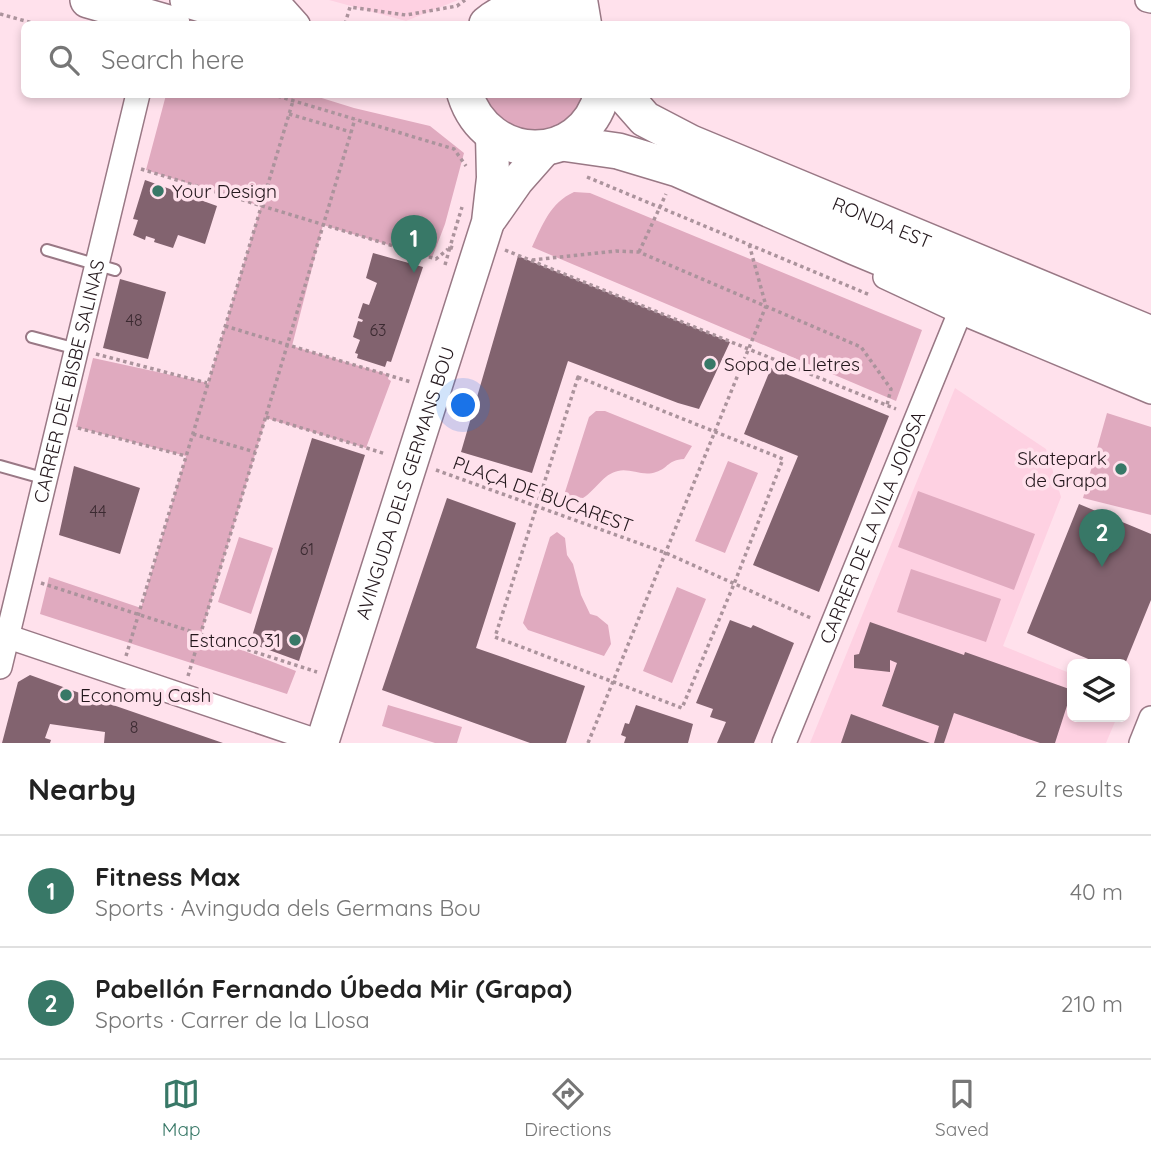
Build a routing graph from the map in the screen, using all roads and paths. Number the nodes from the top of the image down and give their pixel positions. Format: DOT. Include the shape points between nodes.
graph roads {
  1 [pos="88,0"];
  2 [pos="188,0"];
  3 [pos="261,0"];
  4 [pos="465,0"];
  5 [pos="581,0"];
  6 [pos="528,4"];
  7 [pos="0,14"];
  8 [pos="25,21"];
  9 [pos="155,21"];
  10 [pos="259,21"];
  11 [pos="295,21"];
  12 [pos="346,21"];
  13 [pos="492,21"];
  14 [pos="575,21"];
  15 [pos="584,21"];
  16 [pos="137,98"];
  17 [pos="601,98"];
  18 [pos="627,98"];
  19 [pos="293,101"];
  20 [pos="467,101"];
  21 [pos="289,114"];
  22 [pos="355,119"];
  23 [pos="351,132"];
  24 [pos="492,135"];
  25 [pos="555,145"];
  26 [pos="122,164"];
  27 [pos="261,206"];
  28 [pos="660,207"];
  29 [pos="324,225"];
  30 [pos="495,236"];
  31 [pos="749,244"];
  32 [pos="450,247"];
  33 [pos="855,247"];
  34 [pos="47,250"];
  35 [pos="639,251"];
  36 [pos="530,260"];
  37 [pos="106,268"];
  38 [pos="766,306"];
  39 [pos="960,313"];
  40 [pos="225,326"];
  41 [pos="1151,334"];
  42 [pos="32,337"];
  43 [pos="288,345"];
  44 [pos="77,349"];
  45 [pos="749,349"];
  46 [pos="1151,370"];
  47 [pos="208,383"];
  48 [pos="434,389"];
  49 [pos="1151,392"];
  50 [pos="887,405"];
  51 [pos="266,417"];
  52 [pos="917,417"];
  53 [pos="59,423"];
  54 [pos="715,431"];
  55 [pos="193,434"];
  56 [pos="255,453"];
  57 [pos="187,456"];
  58 [pos="411,461"];
  59 [pos="0,466"];
  60 [pos="46,479"];
  61 [pos="536,506"];
  62 [pos="666,553"];
  63 [pos="22,577"];
  64 [pos="734,583"];
  65 [pos="139,614"];
  66 [pos="831,627"];
  67 [pos="4,635"];
  68 [pos="201,635"];
  69 [pos="0,667"];
  70 [pos="121,674"];
  71 [pos="341,680"];
  72 [pos="613,682"];
  73 [pos="182,695"];
  74 [pos="1151,718"];
  75 [pos="322,743"];
  76 [pos="588,743"];
  77 [pos="784,743"];
  78 [pos="1141,743"];
  1 -- 9 [label="main road"];
  2 -- 10 [label="main road"];
  3 -- 11 [label="street" via="282,6"];
  4 -- 12 [label="path" via="457,6 406,15 350,7"];
  5 -- 15 [label="street"];
  6 -- 13 [label="main road"];
  6 -- 14 [label="main road"];
  7 -- 8 [label="path"];
  16 -- 26 [label="street, CARRER DEL BISBE SALINAS"];
  17 -- 25 [label="main road" via="589,122"];
  18 -- 41 [label="main road, RONDA EST" via="645,118 691,143"];
  19 -- 21 [label="path"];
  20 -- 24 [label="main road"];
  21 -- 23 [label="path"];
  21 -- 27 [label="path"];
  22 -- 23 [label="path"];
  23 -- 29 [label="path"];
  24 -- 25 [label="main road, RONDA EST" via="518,147"];
  24 -- 30 [label="street, AVINGUDA DELS GERMANS BOU"];
  25 -- 30 [label="street, AVINGUDA DELS GERMANS BOU" via="517,181"];
  25 -- 33 [label="main road, RONDA EST" via="618,151 678,169"];
  26 -- 27 [label="path"];
  26 -- 37 [label="street, CARRER DEL BISBE SALINAS"];
  27 -- 29 [label="path"];
  27 -- 40 [label="path"];
  28 -- 35 [label="path"];
  29 -- 32 [label="path" via="436,259"];
  29 -- 43 [label="path"];
  30 -- 36 [label="path"];
  30 -- 48 [label="street, AVINGUDA DELS GERMANS BOU"];
  31 -- 38 [label="path"];
  33 -- 39 [label="street, RONDA EST" via="884,276"];
  33 -- 46 [label="main road, RONDA EST"];
  34 -- 37 [label="lane"];
  35 -- 36 [label="path"];
  35 -- 38 [label="path"];
  36 -- 45 [label="path"];
  37 -- 44 [label="street, CARRER DEL BISBE SALINAS"];
  38 -- 45 [label="path"];
  38 -- 50 [label="path" via="862,347 891,389"];
  39 -- 49 [label="street, RONDA EST"];
  39 -- 52 [label="street, CARRER DE LA VILA JOIOSA"];
  40 -- 43 [label="path"];
  40 -- 47 [label="path"];
  42 -- 44 [label="lane"];
  43 -- 48 [label="path"];
  43 -- 51 [label="path"];
  44 -- 47 [label="path"];
  44 -- 53 [label="street, CARRER DEL BISBE SALINAS"];
  45 -- 50 [label="path"];
  45 -- 54 [label="path"];
  47 -- 55 [label="path"];
  48 -- 58 [label="street, AVINGUDA DELS GERMANS BOU"];
  50 -- 52 [label="path"];
  51 -- 56 [label="path"];
  51 -- 58 [label="path, PLAÇA DE BUCAREST"];
  52 -- 66 [label="street, CARRER DE LA VILA JOIOSA"];
  53 -- 57 [label="path"];
  53 -- 60 [label="street, CARRER DEL BISBE SALINAS"];
  54 -- 61 [label="path" via="578,377"];
  54 -- 62 [label="path"];
  54 -- 64 [label="path" via="783,459"];
  55 -- 56 [label="path"];
  55 -- 57 [label="path"];
  56 -- 68 [label="path"];
  57 -- 65 [label="path"];
  58 -- 61 [label="path, PLAÇA DE BUCAREST"];
  58 -- 71 [label="street, AVINGUDA DELS GERMANS BOU"];
  59 -- 60 [label="lane"];
  60 -- 63 [label="street, CARRER DEL BISBE SALINAS"];
  61 -- 62 [label="path, PLAÇA DE BUCAREST"];
  61 -- 72 [label="path" via="495,637"];
  62 -- 64 [label="path, PLAÇA DE BUCAREST"];
  62 -- 72 [label="path"];
  63 -- 65 [label="path"];
  63 -- 67 [label="street, CARRER DEL BISBE SALINAS"];
  64 -- 66 [label="path, PLAÇA DE BUCAREST"];
  64 -- 72 [label="path" via="682,708"];
  65 -- 68 [label="path"];
  65 -- 70 [label="path"];
  66 -- 77 [label="street, CARRER DE LA VILA JOIOSA"];
  67 -- 69 [label="street, CARRER DEL BISBE SALINAS"];
  67 -- 70 [label="street"];
  68 -- 71 [label="path"];
  68 -- 73 [label="path"];
  70 -- 73 [label="street"];
  71 -- 75 [label="street, AVINGUDA DELS GERMANS BOU"];
  72 -- 76 [label="path"];
  73 -- 75 [label="street"];
  74 -- 78 [label="street"];
}
